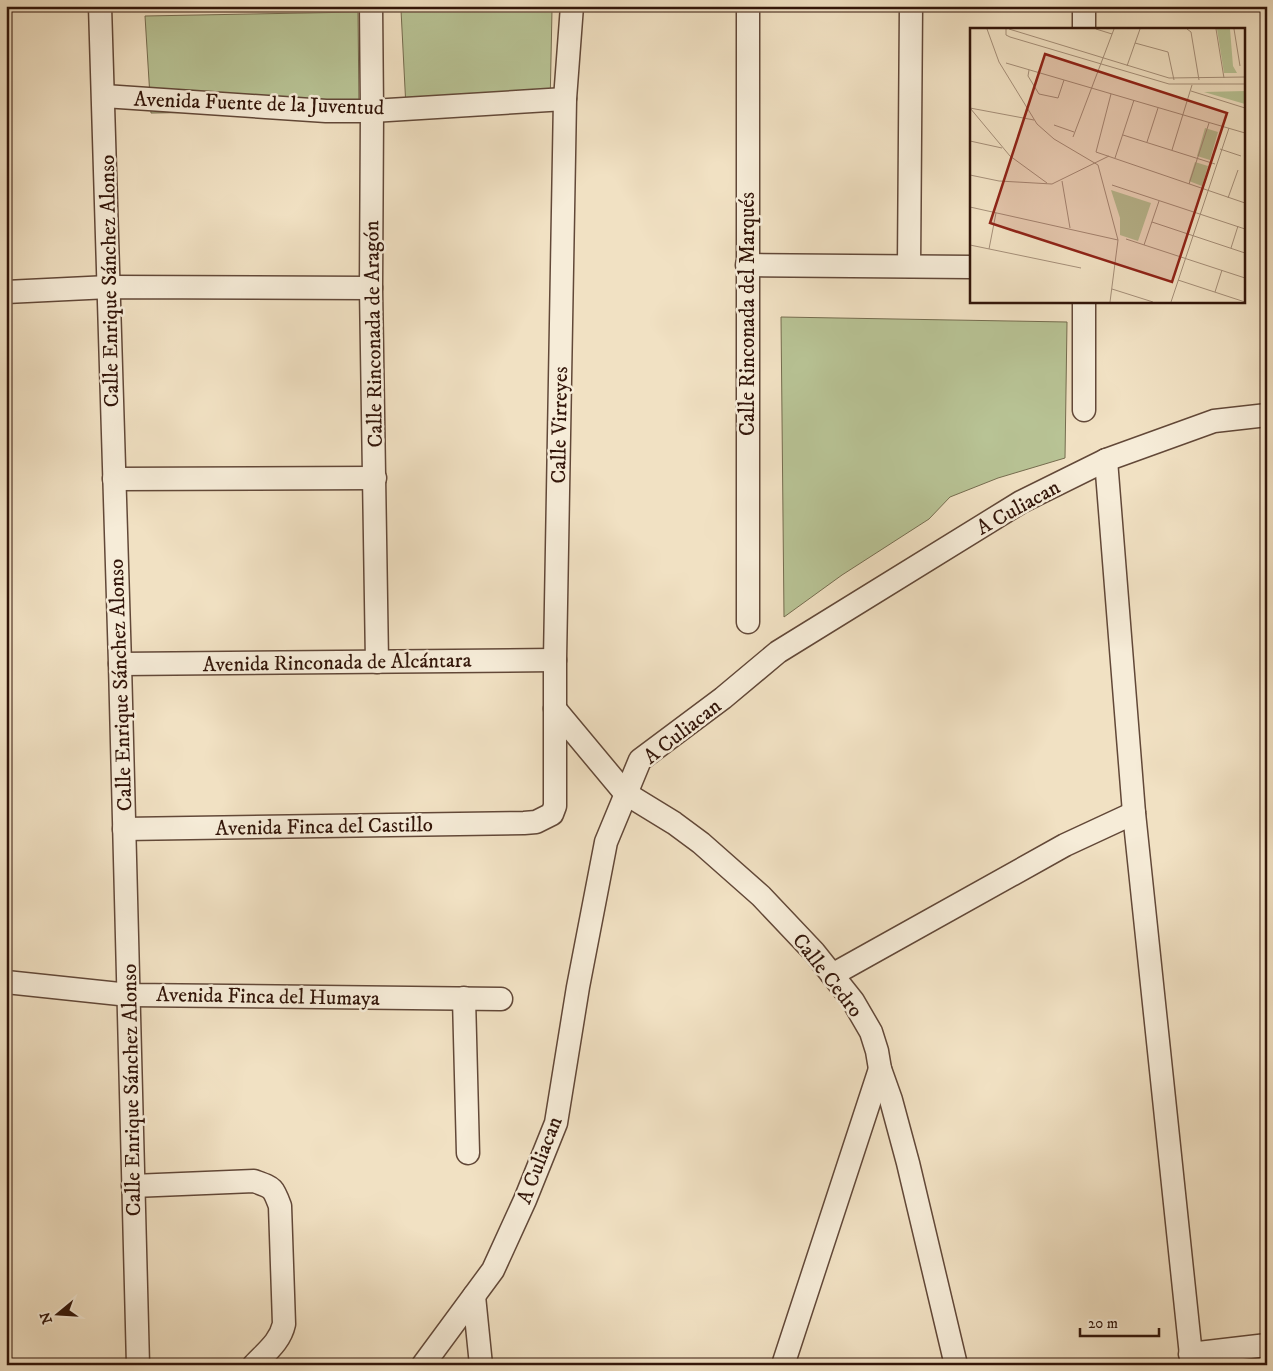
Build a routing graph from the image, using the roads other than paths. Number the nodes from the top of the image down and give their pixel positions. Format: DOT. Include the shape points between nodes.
graph roads {
  1 [pos="100,6"];
  2 [pos="370,6"];
  3 [pos="572,6"];
  4 [pos="748,6"];
  5 [pos="911,6"];
  6 [pos="1084,6"];
  7 [pos="1084,28"];
  8 [pos="104,96"];
  9 [pos="565,99"];
  10 [pos="372,111"];
  11 [pos="747,265"];
  12 [pos="909,266"];
  13 [pos="970,267"];
  14 [pos="109,287"];
  15 [pos="371,288"];
  16 [pos="6,292"];
  17 [pos="1084,302"];
  18 [pos="1084,410"];
  19 [pos="1267,415"];
  20 [pos="1106,460"];
  21 [pos="375,478"];
  22 [pos="114,479"];
  23 [pos="748,622"];
  24 [pos="555,660"];
  25 [pos="377,662"];
  26 [pos="120,664"];
  27 [pos="555,709"];
  28 [pos="625,793"];
  29 [pos="1134,813"];
  30 [pos="524,823"];
  31 [pos="124,830"];
  32 [pos="832,975"];
  33 [pos="6,982"];
  34 [pos="129,994"];
  35 [pos="464,998"];
  36 [pos="501,999"];
  37 [pos="880,1069"];
  38 [pos="468,1153"];
  39 [pos="133,1186"];
  40 [pos="474,1296"];
  41 [pos="1267,1345"];
  42 [pos="1191,1359"];
  43 [pos="138,1365"];
  44 [pos="254,1365"];
  45 [pos="423,1365"];
  46 [pos="481,1365"];
  47 [pos="783,1365"];
  48 [pos="956,1365"];
  1 -- 8 [label="street, Calle Enrique Sánchez Alonso"];
  2 -- 10 [label="street, Calle Rinconada de Aragón"];
  3 -- 9 [label="street, Calle Virreyes"];
  4 -- 11 [label="street, Calle Rinconada del Marqués"];
  5 -- 12 [label="street"];
  6 -- 7 [label="street"];
  8 -- 10 [label="street, Avenida Fuente de la Juventud"];
  8 -- 14 [label="street, Calle Enrique Sánchez Alonso"];
  9 -- 10 [label="street, Avenida Fuente de la Juventud"];
  9 -- 24 [label="street, Calle Virreyes"];
  10 -- 15 [label="street, Calle Rinconada de Aragón"];
  11 -- 12 [label="street"];
  11 -- 23 [label="street, Calle Rinconada del Marqués"];
  12 -- 13 [label="street"];
  14 -- 15 [label="street"];
  14 -- 16 [label="street"];
  14 -- 22 [label="street, Calle Enrique Sánchez Alonso"];
  15 -- 21 [label="street, Calle Rinconada de Aragón"];
  17 -- 18 [label="street"];
  19 -- 20 [label="street, A Culiacan" via="1214,422"];
  20 -- 28 [label="street, A Culiacan" via="1021,502 778,652 724,698 640,760"];
  20 -- 29 [label="street"];
  21 -- 22 [label="street"];
  21 -- 25 [label="street, Calle Rinconada de Aragón"];
  22 -- 26 [label="street, Calle Enrique Sánchez Alonso"];
  24 -- 25 [label="street, Avenida Rinconada de Alcántara"];
  24 -- 27 [label="street, Calle Virreyes"];
  25 -- 26 [label="street, Avenida Rinconada de Alcántara"];
  26 -- 31 [label="street, Calle Enrique Sánchez Alonso"];
  27 -- 28 [label="street, Calle Cedro"];
  27 -- 30 [label="street, Calle Virreyes" via="555,806 552,814 544,819"];
  28 -- 32 [label="street, Calle Cedro" via="701,843 761,896"];
  28 -- 40 [label="street, A Culiacan" via="606,842 556,1123 493,1270"];
  29 -- 32 [label="street" via="1065,845"];
  29 -- 42 [label="street"];
  30 -- 31 [label="street, Avenida Finca del Castillo"];
  31 -- 34 [label="street, Calle Enrique Sánchez Alonso"];
  32 -- 37 [label="street, Calle Cedro" via="853,1001 871,1032"];
  33 -- 34 [label="street, Avenida Finca del Humaya"];
  34 -- 35 [label="street, Avenida Finca del Humaya"];
  34 -- 39 [label="street, Calle Enrique Sánchez Alonso"];
  35 -- 36 [label="street, Avenida Finca del Humaya"];
  35 -- 38 [label="street"];
  37 -- 47 [label="street"];
  37 -- 48 [label="street, Calle Cedro" via="908,1163"];
  39 -- 43 [label="street, Calle Enrique Sánchez Alonso"];
  39 -- 44 [label="street" via="254,1181 270,1187 276,1195 280,1206 284,1324 278,1340"];
  40 -- 45 [label="street, A Culiacan"];
  40 -- 46 [label="street"];
  41 -- 42 [label="street"];
}
